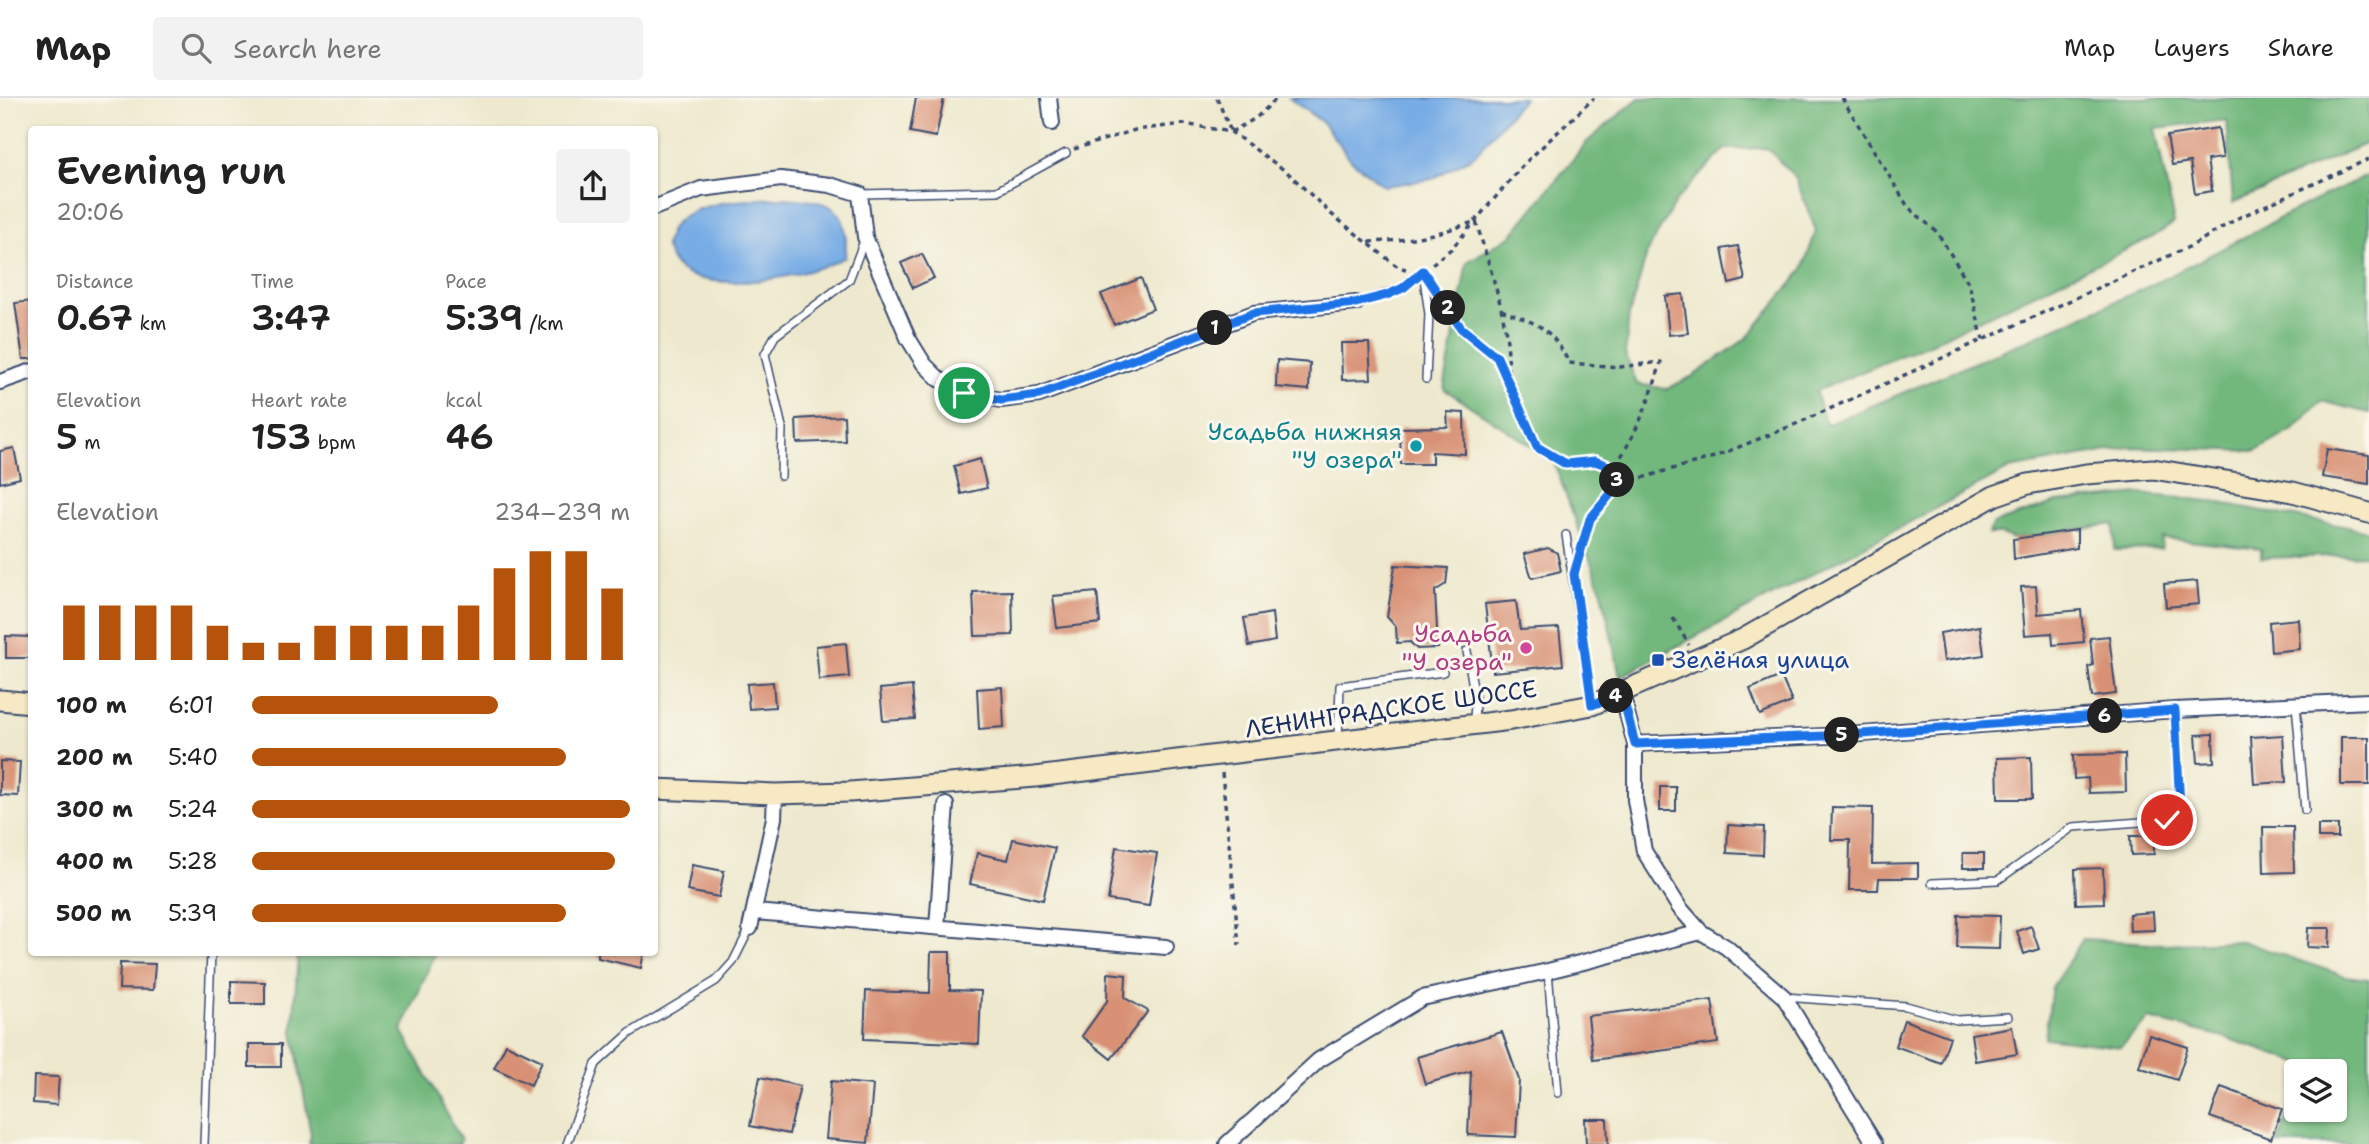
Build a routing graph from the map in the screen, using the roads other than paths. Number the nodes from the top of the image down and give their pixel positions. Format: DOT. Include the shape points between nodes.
graph roads {
  1 [pos="1049,98"];
  2 [pos="1052,123"];
  3 [pos="1066,153"];
  4 [pos="860,194"];
  5 [pos="658,206"];
  6 [pos="865,237"];
  7 [pos="1356,303"];
  8 [pos="28,372"];
  9 [pos="1426,379"];
  10 [pos="0,382"];
  11 [pos="781,476"];
  12 [pos="2369,513"];
  13 [pos="1566,535"];
  14 [pos="1467,651"];
  15 [pos="1443,672"];
  16 [pos="1622,694"];
  17 [pos="0,700"];
  18 [pos="2369,701"];
  19 [pos="28,703"];
  20 [pos="2296,704"];
  21 [pos="1592,705"];
  22 [pos="2175,710"];
  23 [pos="1474,725"];
  24 [pos="1338,741"];
  25 [pos="1635,744"];
  26 [pos="658,789"];
  27 [pos="775,794"];
  28 [pos="946,805"];
  29 [pos="2305,810"];
  30 [pos="1932,883"];
  31 [pos="755,912"];
  32 [pos="937,927"];
  33 [pos="750,928"];
  34 [pos="1701,932"];
  35 [pos="1166,947"];
  36 [pos="211,956"];
  37 [pos="1548,971"];
  38 [pos="1784,997"];
  39 [pos="2008,1017"];
  40 [pos="1558,1093"];
  41 [pos="204,1144"];
  42 [pos="567,1144"];
  43 [pos="1227,1144"];
  44 [pos="1875,1144"];
  1 -- 2 [label="street"];
  3 -- 4 [label="lane" via="997,191"];
  4 -- 5 [label="street" via="830,185 781,180 701,189"];
  4 -- 6 [label="street"];
  6 -- 7 [label="street" via="908,338 924,364 964,393 1001,400 1039,395 1254,313"];
  6 -- 11 [label="lane" via="849,280 775,335 765,354 782,427"];
  7 -- 9 [label="lane" via="1403,288 1423,271 1429,314"];
  8 -- 10 [label="street"];
  12 -- 16 [label="main road, ЛЕНИНГРАДСКОЕ ШОССЕ" via="2293,492 2153,469 2028,484 1994,496 1743,639"];
  13 -- 21 [label="lane"];
  14 -- 23 [label="lane" via="1475,698"];
  15 -- 24 [label="lane" via="1340,686"];
  16 -- 21 [label="main road, ЛЕНИНГРАДСКОЕ ШОССЕ"];
  16 -- 25 [label="street"];
  17 -- 19 [label="main road"];
  18 -- 20 [label="street"];
  20 -- 22 [label="street"];
  20 -- 29 [label="lane"];
  21 -- 23 [label="main road, ЛЕНИНГРАДСКОЕ ШОССЕ"];
  22 -- 25 [label="street" via="1849,735"];
  22 -- 30 [label="lane" via="2180,808 2167,820 2073,827 1998,880"];
  23 -- 24 [label="main road, ЛЕНИНГРАДСКОЕ ШОССЕ"];
  24 -- 27 [label="main road, ЛЕНИНГРАДСКОЕ ШОССЕ" via="1021,779"];
  25 -- 34 [label="street" via="1635,800 1644,851 1679,907"];
  26 -- 27 [label="main road, ЛЕНИНГРАДСКОЕ ШОССЕ"];
  27 -- 31 [label="street"];
  28 -- 32 [label="street"];
  31 -- 32 [label="street"];
  31 -- 33 [label="street"];
  32 -- 35 [label="street"];
  33 -- 42 [label="lane" via="733,962 716,981 630,1033 596,1065"];
  34 -- 37 [label="street"];
  34 -- 38 [label="street" via="1726,947"];
  36 -- 41 [label="lane"];
  37 -- 40 [label="lane"];
  37 -- 43 [label="street" via="1422,998 1319,1060"];
  38 -- 39 [label="lane" via="1906,1006 1957,1020"];
  38 -- 44 [label="street"];
}
